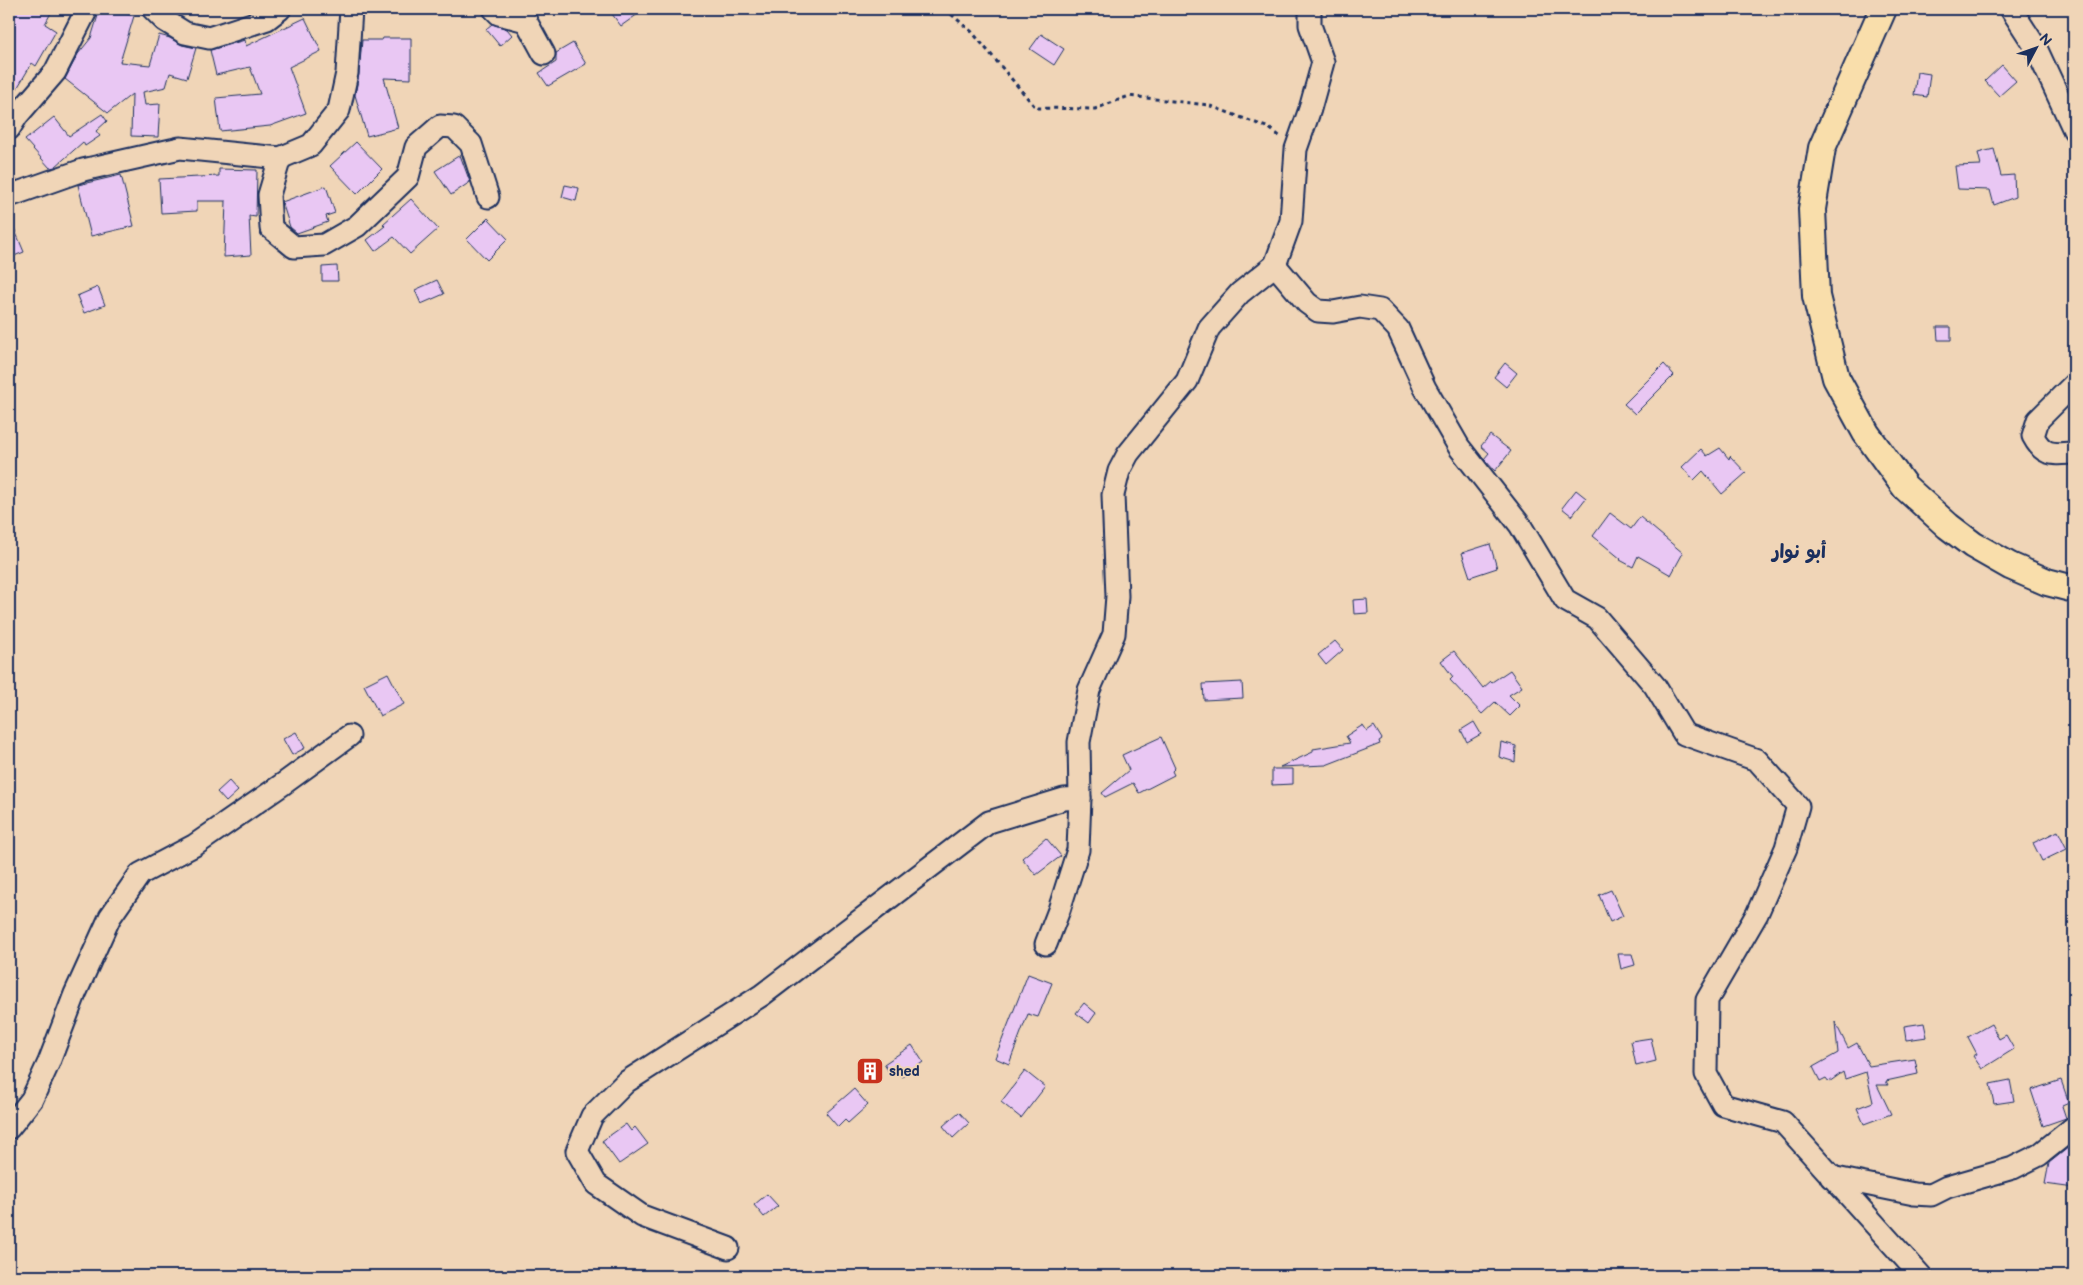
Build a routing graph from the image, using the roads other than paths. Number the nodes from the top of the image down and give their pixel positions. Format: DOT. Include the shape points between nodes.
graph roads {
  1 [pos="87,9"];
  2 [pos="153,9"];
  3 [pos="280,9"];
  4 [pos="351,9"];
  5 [pos="494,9"];
  6 [pos="1310,9"];
  7 [pos="1884,9"];
  8 [pos="2011,9"];
  9 [pos="544,54"];
  10 [pos="9,129"];
  11 [pos="2074,130"];
  12 [pos="280,158"];
  13 [pos="9,196"];
  14 [pos="488,197"];
  15 [pos="1275,265"];
  16 [pos="2074,384"];
  17 [pos="2074,452"];
  18 [pos="2074,589"];
  19 [pos="349,736"];
  20 [pos="1080,798"];
  21 [pos="1046,944"];
  22 [pos="2074,1127"];
  23 [pos="9,1128"];
  24 [pos="1831,1177"];
  25 [pos="728,1248"];
  26 [pos="1922,1276"];
  1 -- 10 [label="street" via="55,72"];
  2 -- 3 [label="street" via="185,34 209,38 267,20"];
  4 -- 12 [label="street" via="347,73 339,110 311,145"];
  5 -- 9 [label="street" via="499,14 526,21"];
  6 -- 15 [label="street" via="1310,25 1323,62 1296,149 1291,221"];
  7 -- 18 [label="main road" via="1822,148 1812,209 1816,296 1836,378 1866,433 1905,487 1948,526 2010,566 2047,582"];
  8 -- 11 [label="street" via="2035,46"];
  12 -- 13 [label="street" via="180,148 83,170"];
  12 -- 14 [label="street" via="270,195 272,228 294,247 324,246 357,226 408,177 416,147 440,126 454,126 471,144"];
  15 -- 20 [label="street" via="1240,293 1209,328 1187,381 1140,437 1119,471 1113,495 1117,596 1114,634 1089,690 1079,742"];
  15 -- 24 [label="street" via="1307,303 1318,311 1360,307 1380,310 1398,329 1459,447 1520,525 1565,600 1597,618 1656,686 1684,734 1758,760 1798,806 1786,848 1756,914 1707,1000 1706,1074 1723,1105 1782,1122"];
  16 -- 17 [label="street" via="2038,420 2034,436 2040,448 2049,453"];
  19 -- 23 [label="street" via="195,844 140,874 110,917 32,1099"];
  20 -- 21 [label="street" via="1078,850"];
  20 -- 25 [label="street" via="1064,799 989,822 762,995 626,1082 592,1116 577,1151 596,1184 642,1216"];
  22 -- 24 [label="street" via="2039,1155 2013,1168 1946,1187 1931,1195"];
  24 -- 26 [label="street"];
}
